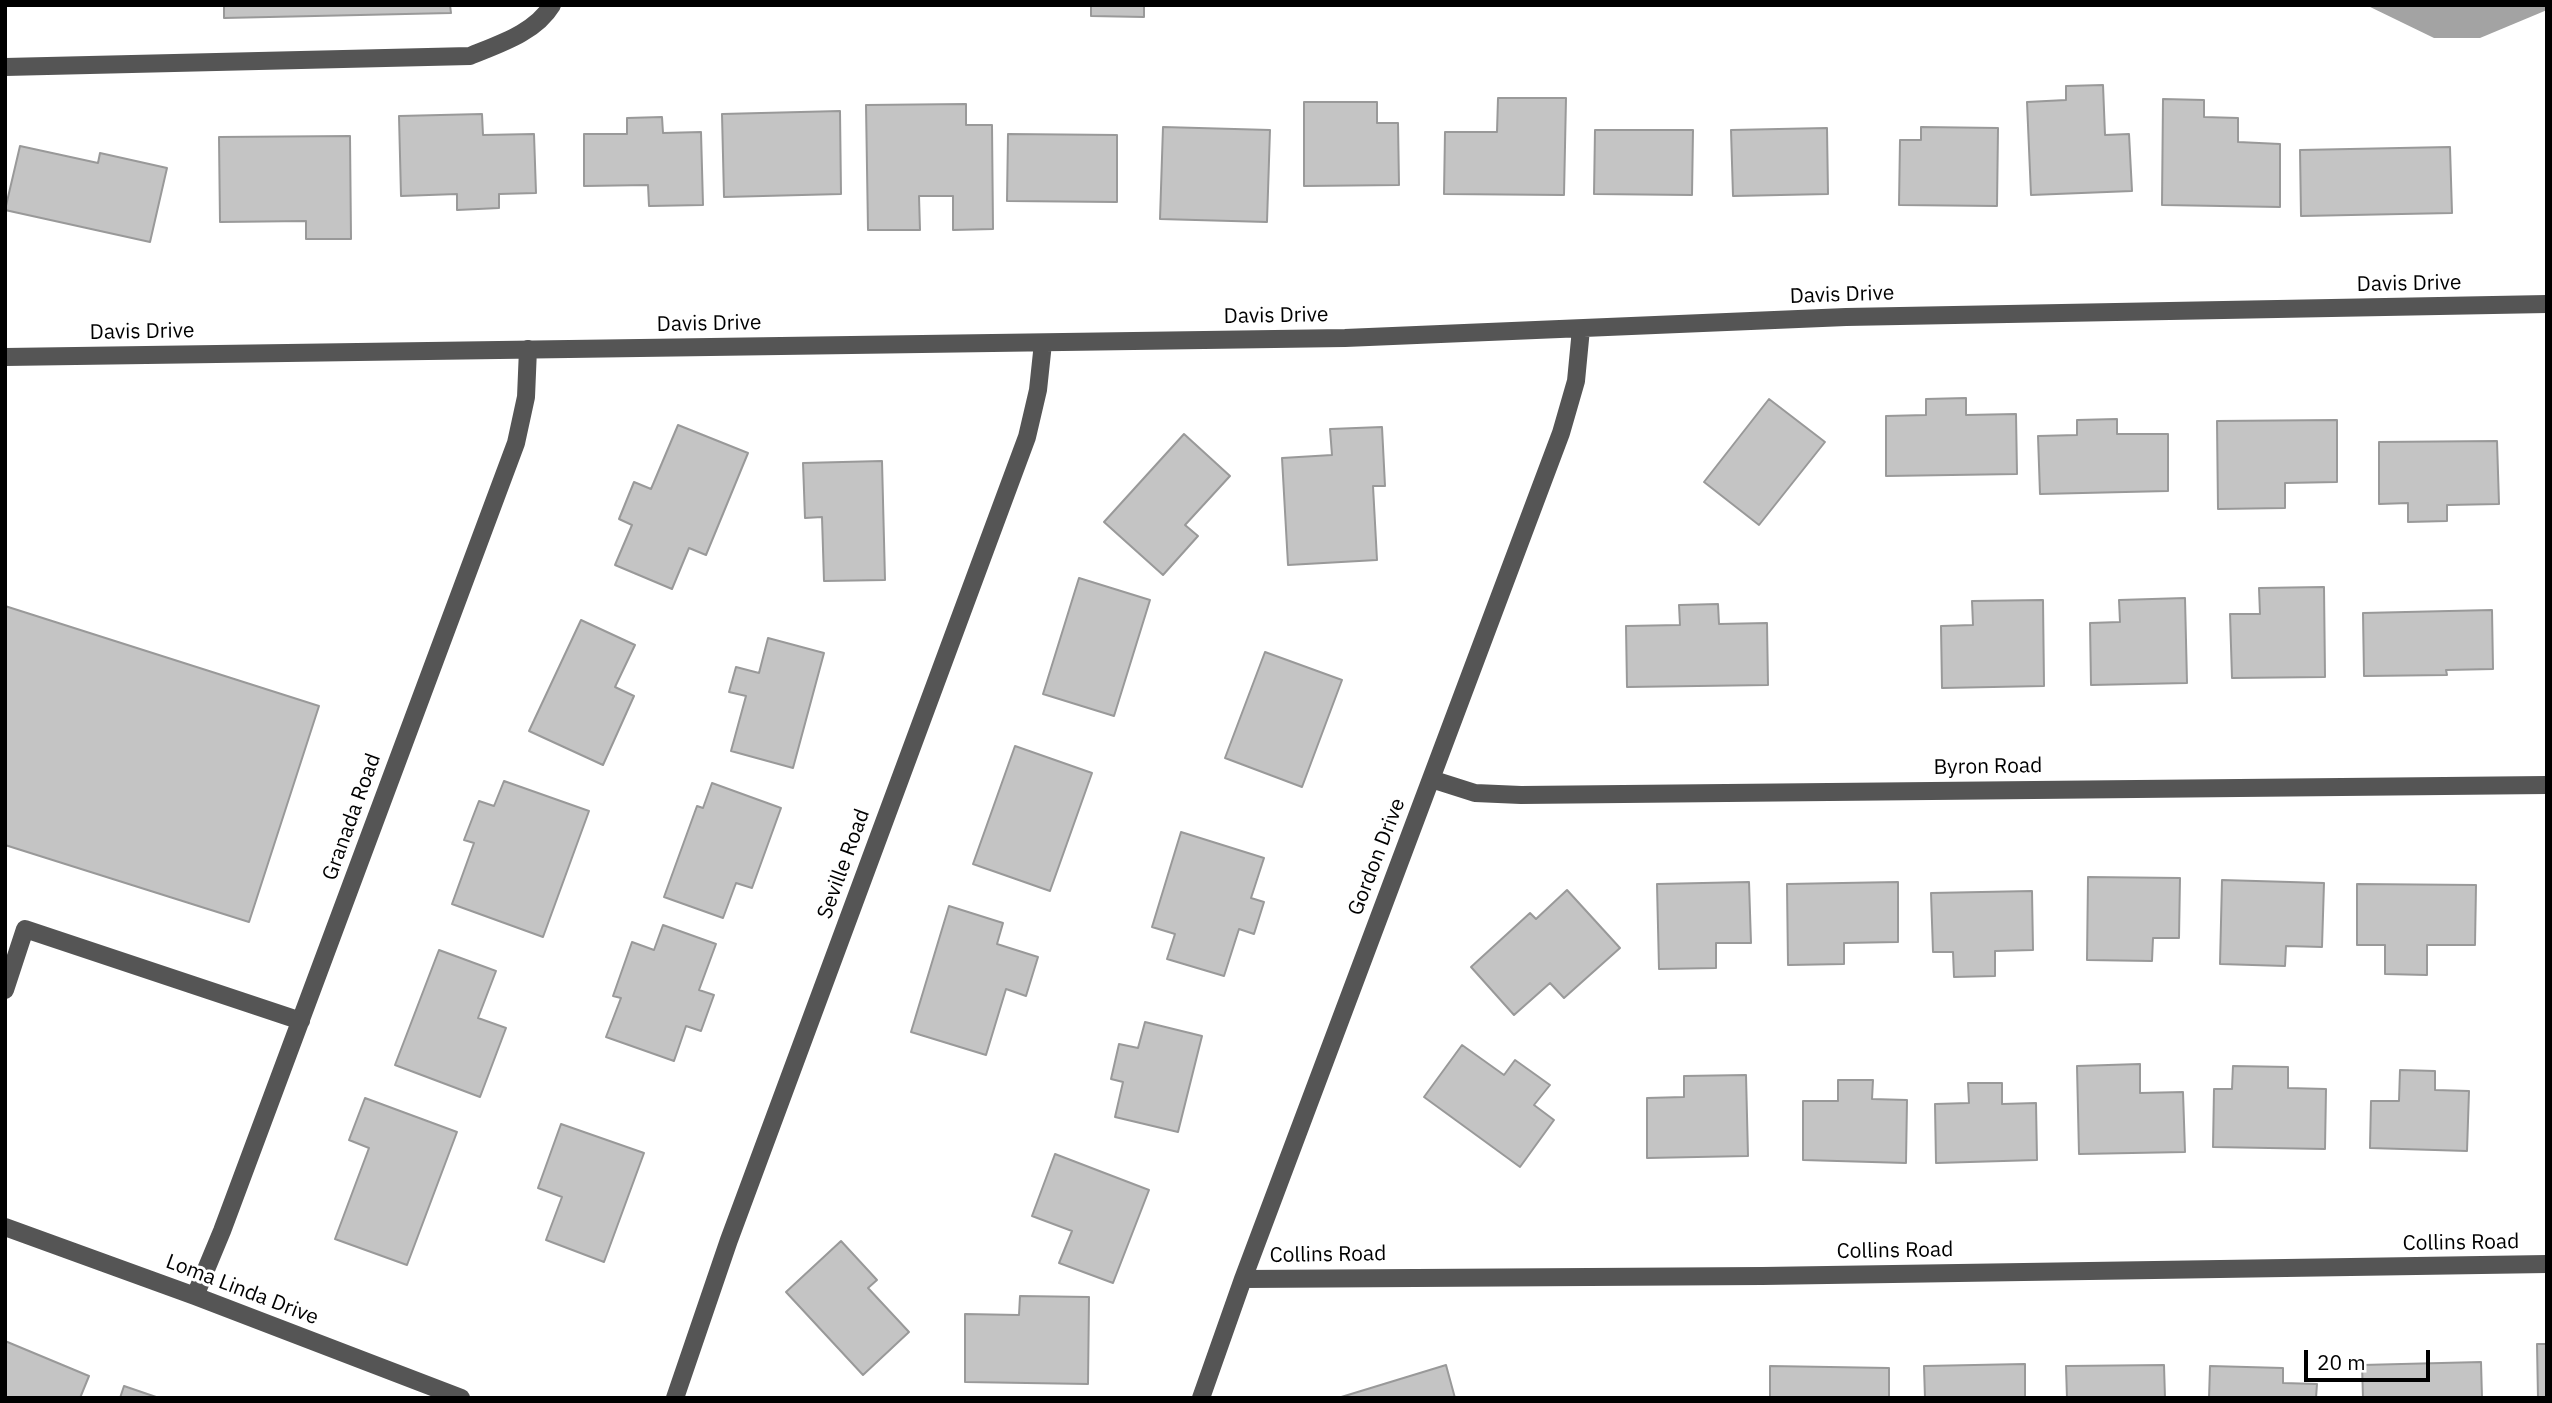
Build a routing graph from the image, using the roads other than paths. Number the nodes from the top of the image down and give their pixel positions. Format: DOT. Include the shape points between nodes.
graph roads {
  1 [pos="552,5"];
  2 [pos="5,68"];
  3 [pos="2547,304"];
  4 [pos="1581,328"];
  5 [pos="1043,343"];
  6 [pos="527,349"];
  7 [pos="5,357"];
  8 [pos="1431,779"];
  9 [pos="2547,785"];
  10 [pos="5,990"];
  11 [pos="300,1021"];
  12 [pos="5,1227"];
  13 [pos="2547,1264"];
  14 [pos="1243,1279"];
  15 [pos="195,1296"];
  16 [pos="461,1398"];
  17 [pos="675,1398"];
  18 [pos="1201,1398"];
  1 -- 2 [label="street" via="546,15 512,40 470,56"];
  3 -- 4 [label="street, Davis Drive" via="1860,316"];
  4 -- 5 [label="street, Davis Drive"];
  4 -- 8 [label="street, Gordon Drive" via="1576,381 1561,433"];
  5 -- 6 [label="street, Davis Drive"];
  5 -- 17 [label="street, Seville Road" via="1027,437"];
  6 -- 7 [label="street, Davis Drive"];
  6 -- 11 [label="street, Granada Road" via="526,397 516,443"];
  8 -- 9 [label="street, Byron Road" via="1475,793 1521,794"];
  8 -- 14 [label="street, Gordon Drive"];
  10 -- 11 [label="street" via="25,929"];
  11 -- 15 [label="street, Granada Road"];
  12 -- 15 [label="street, Loma Linda Drive"];
  13 -- 14 [label="street, Collins Road"];
  14 -- 18 [label="street, Gordon Drive"];
  15 -- 16 [label="street, Loma Linda Drive"];
}
